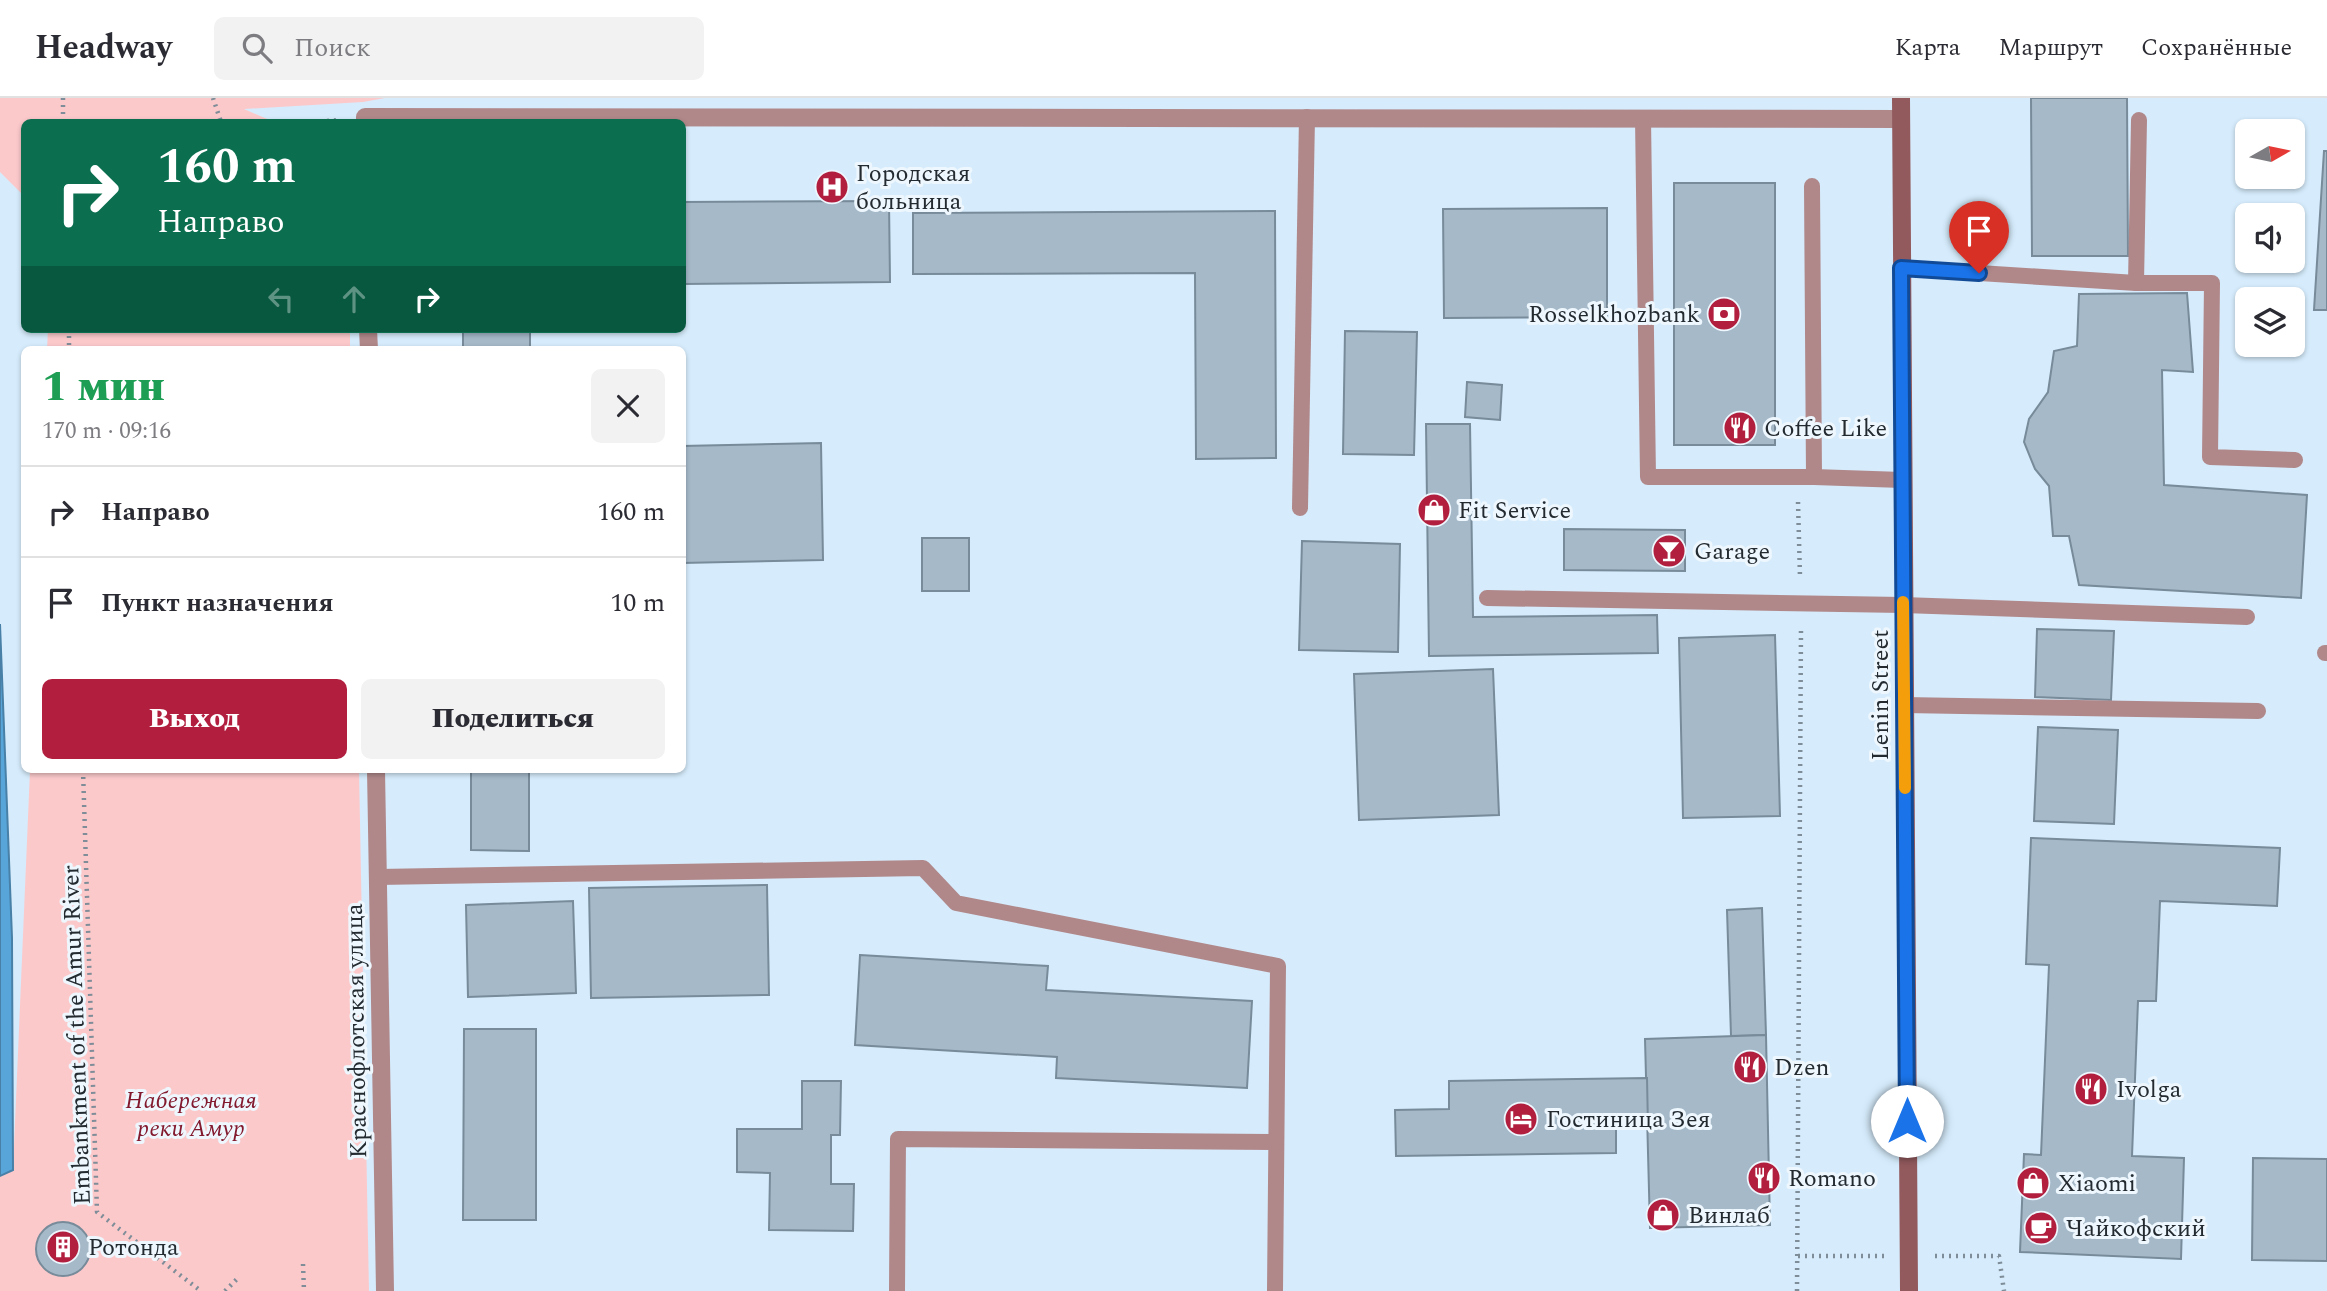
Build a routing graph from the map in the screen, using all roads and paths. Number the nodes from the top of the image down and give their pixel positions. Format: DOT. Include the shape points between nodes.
graph roads {
  1 [pos="62,98"];
  2 [pos="212,98"];
  3 [pos="1901,98"];
  4 [pos="1307,117"];
  5 [pos="1643,118"];
  6 [pos="63,119"];
  7 [pos="220,119"];
  8 [pos="679,119"];
  9 [pos="1901,119"];
  10 [pos="2139,120"];
  11 [pos="1812,186"];
  12 [pos="1901,268"];
  13 [pos="2136,283"];
  14 [pos="2295,460"];
  15 [pos="1806,477"];
  16 [pos="1902,480"];
  17 [pos="1300,508"];
  18 [pos="1487,598"];
  19 [pos="1801,603"];
  20 [pos="1903,605"];
  21 [pos="2247,617"];
  22 [pos="1904,705"];
  23 [pos="2258,711"];
  24 [pos="83,773"];
  25 [pos="376,773"];
  26 [pos="378,877"];
  27 [pos="1276,1142"];
  28 [pos="1999,1256"];
  29 [pos="303,1264"];
  30 [pos="237,1279"];
  31 [pos="201,1291"];
  32 [pos="225,1291"];
  33 [pos="304,1291"];
  34 [pos="385,1291"];
  35 [pos="897,1291"];
  36 [pos="1275,1291"];
  37 [pos="1797,1291"];
  38 [pos="1909,1291"];
  39 [pos="2004,1291"];
  1 -- 6 [label="path"];
  2 -- 7 [label="path"];
  3 -- 9 [label="main road, Lenin Street"];
  4 -- 5 [label="street"];
  4 -- 8 [label="street"];
  4 -- 17 [label="lane"];
  5 -- 9 [label="street"];
  5 -- 15 [label="lane" via="1648,477"];
  9 -- 12 [label="main road, Lenin Street"];
  10 -- 13 [label="lane"];
  11 -- 15 [label="lane"];
  12 -- 13 [label="lane"];
  12 -- 16 [label="main road, Lenin Street"];
  13 -- 14 [label="lane" via="2212,283 2210,457"];
  15 -- 16 [label="lane"];
  15 -- 19 [label="path"];
  16 -- 20 [label="main road, Lenin Street"];
  18 -- 19 [label="lane"];
  19 -- 20 [label="lane"];
  19 -- 37 [label="path"];
  20 -- 21 [label="lane"];
  20 -- 22 [label="main road, Lenin Street"];
  22 -- 23 [label="lane"];
  22 -- 38 [label="main road, Lenin Street"];
  24 -- 31 [label="path, Embankment of the Amur River" via="97,1212"];
  25 -- 26 [label="street, Краснофлотская улица"];
  26 -- 27 [label="lane" via="923,868 956,904 1278,966"];
  26 -- 34 [label="street, Краснофлотская улица"];
  27 -- 35 [label="lane" via="898,1139"];
  27 -- 36 [label="lane"];
  28 -- 39 [label="path"];
  29 -- 33 [label="path"];
  30 -- 32 [label="path"];
}
